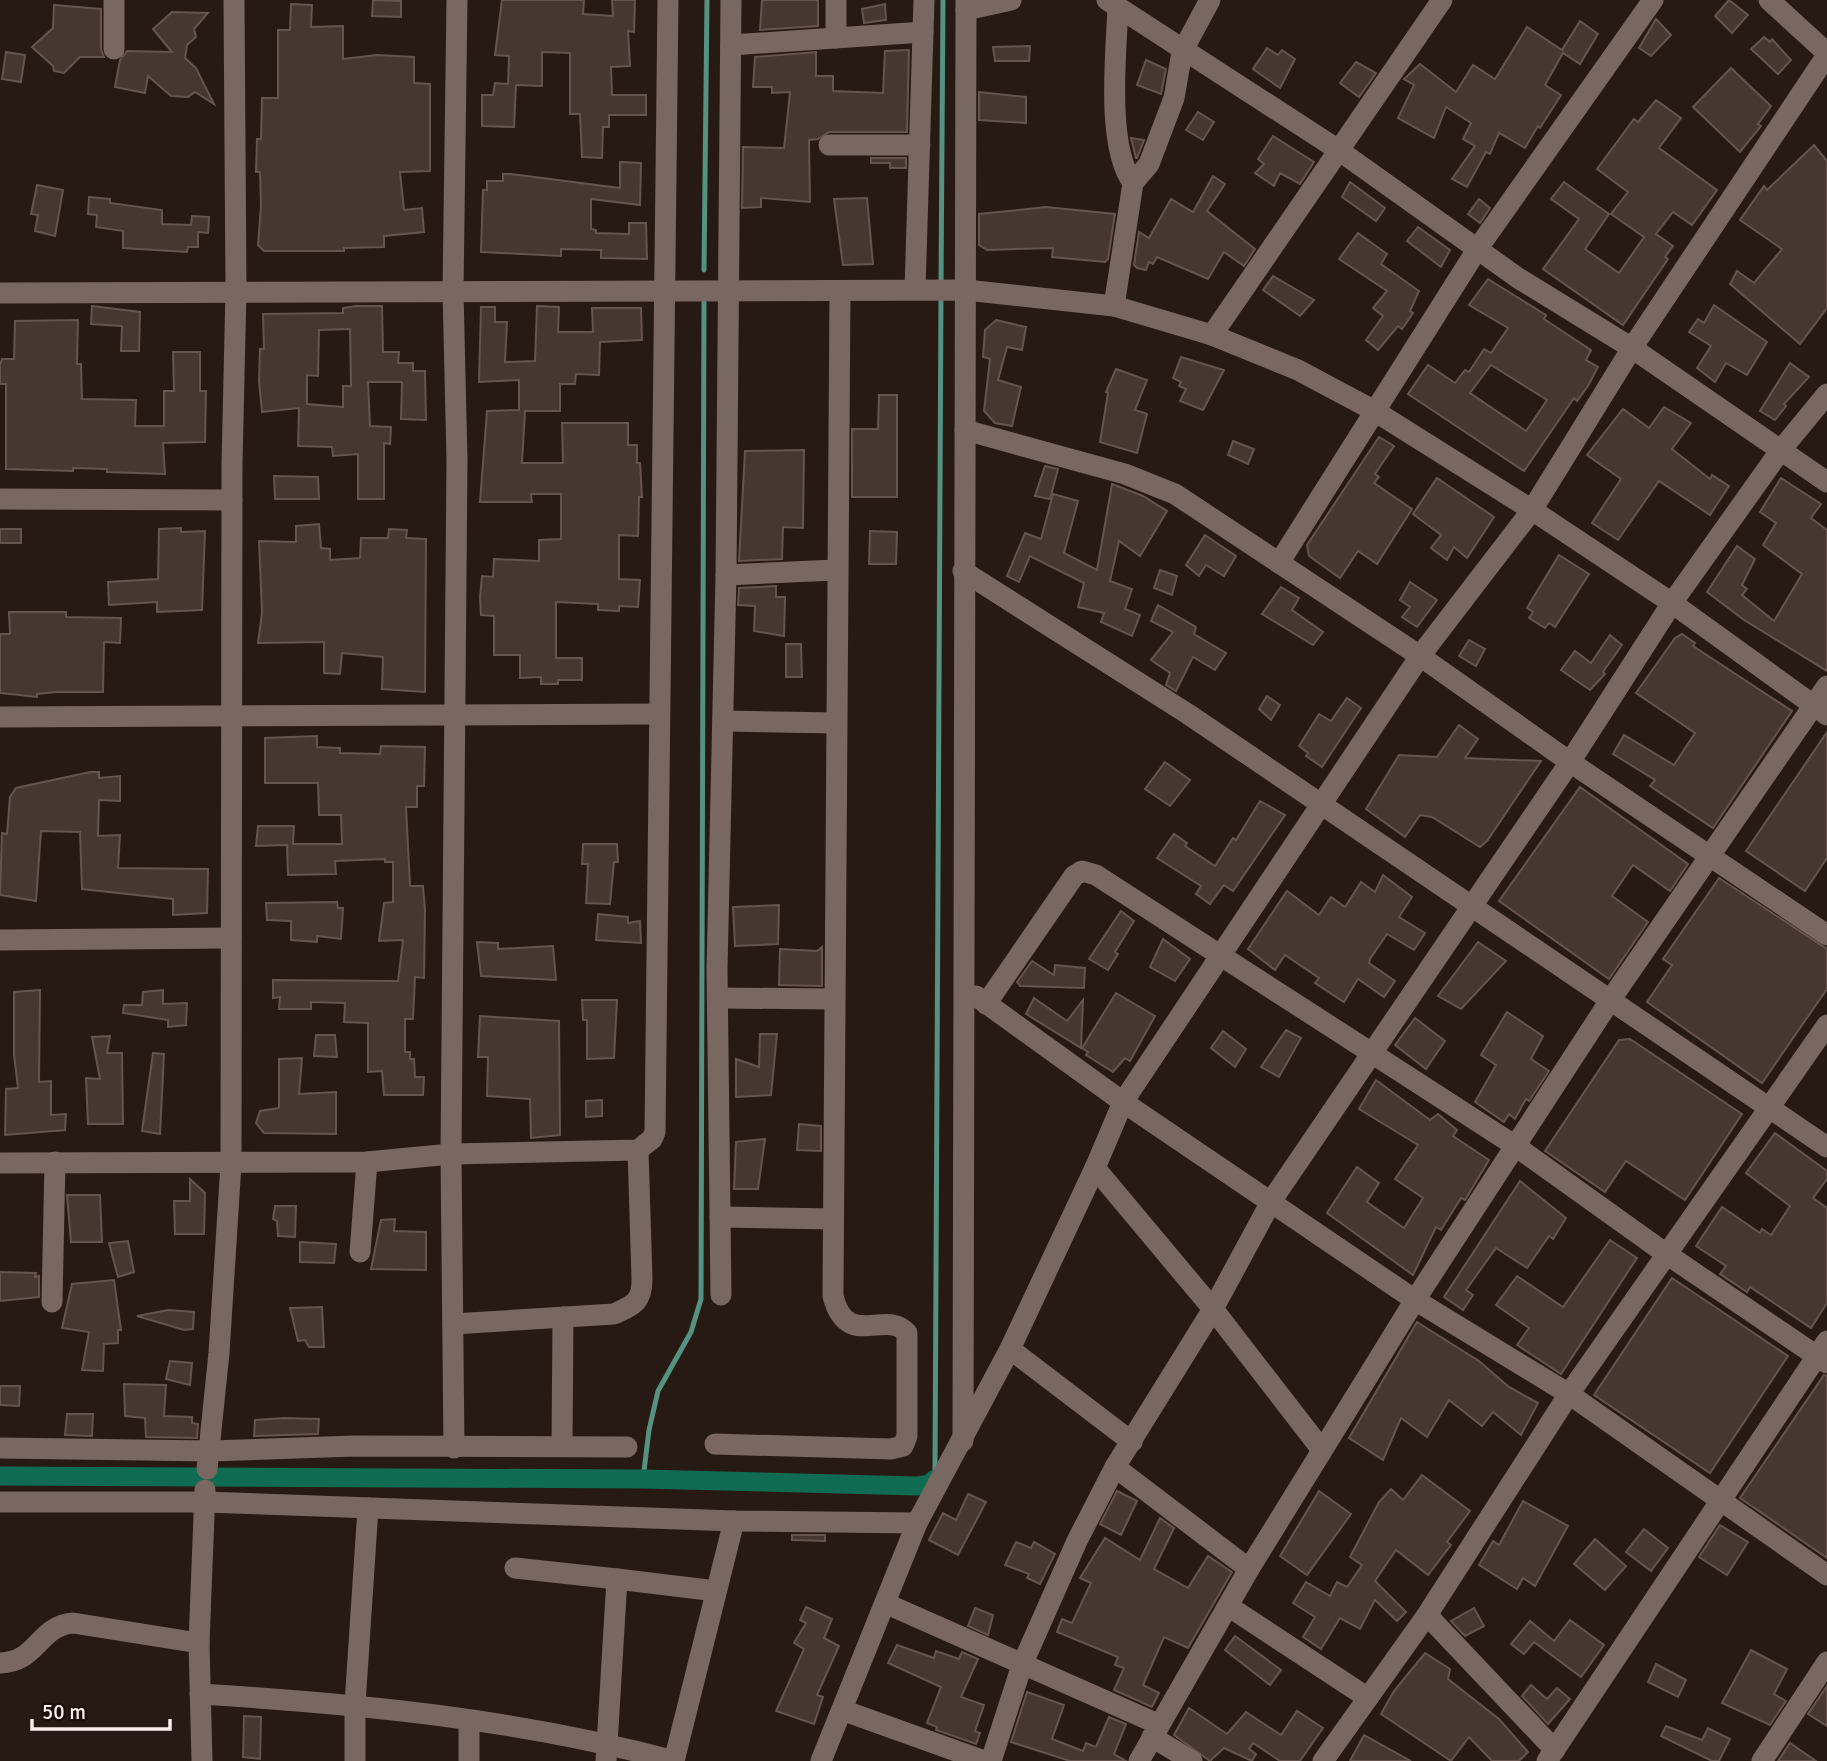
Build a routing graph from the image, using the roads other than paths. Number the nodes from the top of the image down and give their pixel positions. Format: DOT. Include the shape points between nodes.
graph roads {
  1 [pos="114,0"];
  2 [pos="234,0"];
  3 [pos="457,0"];
  4 [pos="668,0"];
  5 [pos="731,0"];
  6 [pos="836,0"];
  7 [pos="924,0"];
  8 [pos="1011,0"];
  9 [pos="1210,0"];
  10 [pos="1442,0"];
  11 [pos="1653,0"];
  12 [pos="1769,0"];
  13 [pos="1112,4"];
  14 [pos="966,5"];
  15 [pos="923,32"];
  16 [pos="836,38"];
  17 [pos="731,45"];
  18 [pos="114,49"];
  19 [pos="1182,52"];
  20 [pos="1827,54"];
  21 [pos="829,145"];
  22 [pos="920,145"];
  23 [pos="1337,149"];
  24 [pos="1133,183"];
  25 [pos="1478,248"];
  26 [pos="922,289"];
  27 [pos="236,290"];
  28 [pos="664,290"];
  29 [pos="729,290"];
  30 [pos="960,290"];
  31 [pos="453,291"];
  32 [pos="840,291"];
  33 [pos="0,293"];
  34 [pos="1114,306"];
  35 [pos="1212,335"];
  36 [pos="1632,348"];
  37 [pos="1827,394"];
  38 [pos="1373,410"];
  39 [pos="965,430"];
  40 [pos="1780,452"];
  41 [pos="1827,482"];
  42 [pos="0,499"];
  43 [pos="232,500"];
  44 [pos="1532,510"];
  45 [pos="1279,563"];
  46 [pos="836,570"];
  47 [pos="963,571"];
  48 [pos="726,575"];
  49 [pos="1672,603"];
  50 [pos="1420,656"];
  51 [pos="1827,686"];
  52 [pos="1820,710"];
  53 [pos="659,714"];
  54 [pos="455,715"];
  55 [pos="231,716"];
  56 [pos="0,717"];
  57 [pos="723,721"];
  58 [pos="836,723"];
  59 [pos="1570,762"];
  60 [pos="1320,803"];
  61 [pos="1710,856"];
  62 [pos="1473,907"];
  63 [pos="1827,935"];
  64 [pos="231,938"];
  65 [pos="0,940"];
  66 [pos="1220,957"];
  67 [pos="964,986"];
  68 [pos="719,999"];
  69 [pos="834,999"];
  70 [pos="1611,999"];
  71 [pos="986,1004"];
  72 [pos="1827,1025"];
  73 [pos="1373,1056"];
  74 [pos="1123,1101"];
  75 [pos="1770,1109"];
  76 [pos="1514,1145"];
  77 [pos="1827,1147"];
  78 [pos="638,1150"];
  79 [pos="451,1154"];
  80 [pos="55,1162"];
  81 [pos="367,1162"];
  82 [pos="0,1163"];
  83 [pos="231,1164"];
  84 [pos="1095,1168"];
  85 [pos="1272,1200"];
  86 [pos="720,1217"];
  87 [pos="833,1220"];
  88 [pos="360,1252"];
  89 [pos="1665,1253"];
  90 [pos="721,1295"];
  91 [pos="1415,1300"];
  92 [pos="52,1301"];
  93 [pos="1213,1309"];
  94 [pos="563,1317"];
  95 [pos="453,1324"];
  96 [pos="1010,1349"];
  97 [pos="1824,1353"];
  98 [pos="1569,1394"];
  99 [pos="962,1441"];
  100 [pos="1132,1442"];
  101 [pos="715,1444"];
  102 [pos="562,1446"];
  103 [pos="627,1447"];
  104 [pos="0,1448"];
  105 [pos="454,1448"];
  106 [pos="1322,1450"];
  107 [pos="1115,1467"];
  108 [pos="207,1478"];
  109 [pos="0,1502"];
  110 [pos="1720,1502"];
  111 [pos="368,1508"];
  112 [pos="734,1521"];
  113 [pos="917,1524"];
  114 [pos="515,1569"];
  115 [pos="1249,1569"];
  116 [pos="1827,1575"];
  117 [pos="617,1580"];
  118 [pos="716,1591"];
  119 [pos="887,1604"];
  120 [pos="1228,1606"];
  121 [pos="1427,1615"];
  122 [pos="200,1643"];
  123 [pos="0,1662"];
  124 [pos="1827,1662"];
  125 [pos="1022,1665"];
  126 [pos="200,1694"];
  127 [pos="1368,1698"];
  128 [pos="355,1704"];
  129 [pos="842,1710"];
  130 [pos="470,1720"];
  131 [pos="1155,1731"];
  132 [pos="607,1752"];
  133 [pos="1551,1756"];
  134 [pos="202,1761"];
  135 [pos="355,1761"];
  136 [pos="469,1761"];
  137 [pos="674,1761"];
  138 [pos="821,1761"];
  139 [pos="984,1761"];
  140 [pos="991,1761"];
  141 [pos="1139,1761"];
  142 [pos="1192,1761"];
  143 [pos="1324,1761"];
  144 [pos="1762,1761"];
  1 -- 18 [label="street"];
  2 -- 27 [label="street"];
  3 -- 31 [label="street"];
  4 -- 28 [label="street"];
  5 -- 17 [label="street"];
  6 -- 16 [label="street"];
  7 -- 15 [label="street"];
  8 -- 14 [label="street"];
  9 -- 19 [label="street"];
  10 -- 23 [label="street"];
  11 -- 25 [label="street"];
  12 -- 20 [label="street"];
  13 -- 19 [label="street"];
  13 -- 24 [label="street" via="1119,161"];
  14 -- 30 [label="street"];
  15 -- 16 [label="street"];
  15 -- 22 [label="street"];
  16 -- 17 [label="street"];
  17 -- 29 [label="street"];
  19 -- 23 [label="street"];
  19 -- 24 [label="street" via="1174,98 1149,164"];
  20 -- 36 [label="street"];
  21 -- 22 [label="street"];
  22 -- 26 [label="street"];
  23 -- 25 [label="street"];
  23 -- 35 [label="street"];
  24 -- 34 [label="street"];
  25 -- 36 [label="street"];
  25 -- 38 [label="street"];
  26 -- 30 [label="street"];
  26 -- 32 [label="street"];
  27 -- 31 [label="street"];
  27 -- 33 [label="street"];
  27 -- 43 [label="street"];
  28 -- 29 [label="street"];
  28 -- 31 [label="street"];
  28 -- 53 [label="street"];
  29 -- 32 [label="street"];
  29 -- 48 [label="street"];
  30 -- 34 [label="street"];
  30 -- 39 [label="street"];
  31 -- 54 [label="street"];
  32 -- 46 [label="street"];
  34 -- 35 [label="street"];
  35 -- 38 [label="street" via="1298,370"];
  36 -- 40 [label="street"];
  36 -- 44 [label="street"];
  37 -- 40 [label="street"];
  38 -- 44 [label="street"];
  38 -- 45 [label="street"];
  39 -- 45 [label="street" via="1150,483 1175,494"];
  39 -- 47 [label="street"];
  40 -- 41 [label="street"];
  40 -- 49 [label="street"];
  42 -- 43 [label="street"];
  43 -- 55 [label="street"];
  44 -- 49 [label="street"];
  44 -- 50 [label="street"];
  45 -- 50 [label="street"];
  46 -- 48 [label="street"];
  46 -- 58 [label="street"];
  47 -- 60 [label="street"];
  47 -- 67 [label="street"];
  48 -- 57 [label="street"];
  49 -- 52 [label="street"];
  49 -- 59 [label="street"];
  50 -- 59 [label="street"];
  50 -- 60 [label="street"];
  51 -- 52 [label="street"];
  52 -- 61 [label="street"];
  53 -- 54 [label="street"];
  53 -- 78 [label="street" via="656,1132"];
  54 -- 55 [label="street"];
  54 -- 79 [label="street"];
  55 -- 56 [label="street"];
  55 -- 64 [label="street"];
  57 -- 58 [label="street"];
  57 -- 68 [label="street"];
  58 -- 69 [label="street"];
  59 -- 61 [label="street"];
  59 -- 62 [label="street"];
  60 -- 62 [label="street"];
  60 -- 66 [label="street"];
  61 -- 63 [label="street"];
  61 -- 70 [label="street"];
  62 -- 70 [label="street"];
  62 -- 73 [label="street"];
  64 -- 65 [label="street"];
  64 -- 83 [label="street"];
  66 -- 71 [label="street" via="1082,871 1074,876"];
  66 -- 73 [label="street"];
  66 -- 74 [label="street"];
  67 -- 71 [label="street"];
  67 -- 99 [label="street"];
  68 -- 69 [label="street"];
  68 -- 86 [label="street"];
  69 -- 87 [label="street"];
  70 -- 75 [label="street"];
  70 -- 76 [label="street"];
  71 -- 74 [label="street"];
  72 -- 75 [label="street"];
  73 -- 76 [label="street"];
  73 -- 85 [label="street"];
  74 -- 84 [label="street"];
  74 -- 85 [label="street"];
  75 -- 77 [label="street"];
  75 -- 89 [label="street"];
  76 -- 89 [label="street"];
  76 -- 91 [label="street"];
  78 -- 79 [label="street"];
  78 -- 94 [label="street" via="642,1296 614,1314"];
  79 -- 81 [label="street"];
  79 -- 95 [label="street"];
  80 -- 82 [label="street"];
  80 -- 83 [label="street"];
  80 -- 92 [label="street"];
  81 -- 83 [label="street"];
  81 -- 88 [label="street"];
  83 -- 108 [label="street"];
  84 -- 93 [label="street"];
  84 -- 96 [label="street"];
  85 -- 91 [label="street"];
  85 -- 93 [label="street"];
  86 -- 87 [label="street"];
  86 -- 90 [label="street"];
  87 -- 101 [label="street" via="833,1296 840,1313 855,1326 897,1326 907,1332 907,1436 903,1446"];
  89 -- 97 [label="street"];
  89 -- 98 [label="street"];
  91 -- 98 [label="street"];
  91 -- 106 [label="street"];
  93 -- 100 [label="street"];
  93 -- 106 [label="street"];
  94 -- 95 [label="street"];
  94 -- 102 [label="street"];
  95 -- 105 [label="street"];
  96 -- 99 [label="street"];
  96 -- 100 [label="street"];
  97 -- 110 [label="street"];
  98 -- 110 [label="street"];
  98 -- 121 [label="street"];
  99 -- 113 [label="street"];
  100 -- 107 [label="street"];
  102 -- 103 [label="street"];
  102 -- 105 [label="street"];
  104 -- 108 [label="street"];
  105 -- 108 [label="street" via="355,1446"];
  106 -- 115 [label="street"];
  107 -- 115 [label="street"];
  107 -- 125 [label="street"];
  108 -- 109 [label="street"];
  108 -- 111 [label="street"];
  108 -- 122 [label="street"];
  110 -- 116 [label="street"];
  110 -- 133 [label="street"];
  111 -- 112 [label="street"];
  111 -- 128 [label="street"];
  112 -- 113 [label="street"];
  112 -- 118 [label="street"];
  113 -- 119 [label="street"];
  114 -- 117 [label="street"];
  115 -- 120 [label="street"];
  117 -- 118 [label="street"];
  117 -- 132 [label="street"];
  118 -- 137 [label="street"];
  119 -- 125 [label="street"];
  119 -- 129 [label="street"];
  120 -- 127 [label="street"];
  120 -- 131 [label="street"];
  121 -- 127 [label="street"];
  121 -- 133 [label="street"];
  122 -- 123 [label="street" via="60,1624 29,1654"];
  122 -- 126 [label="street"];
  124 -- 144 [label="street"];
  125 -- 131 [label="street"];
  125 -- 140 [label="street"];
  126 -- 128 [label="street"];
  126 -- 134 [label="street"];
  127 -- 143 [label="street"];
  128 -- 130 [label="street"];
  128 -- 135 [label="street"];
  129 -- 138 [label="street"];
  129 -- 139 [label="street"];
  130 -- 132 [label="street"];
  130 -- 136 [label="street"];
  131 -- 141 [label="street"];
  131 -- 142 [label="street"];
  132 -- 137 [label="street"];
}
